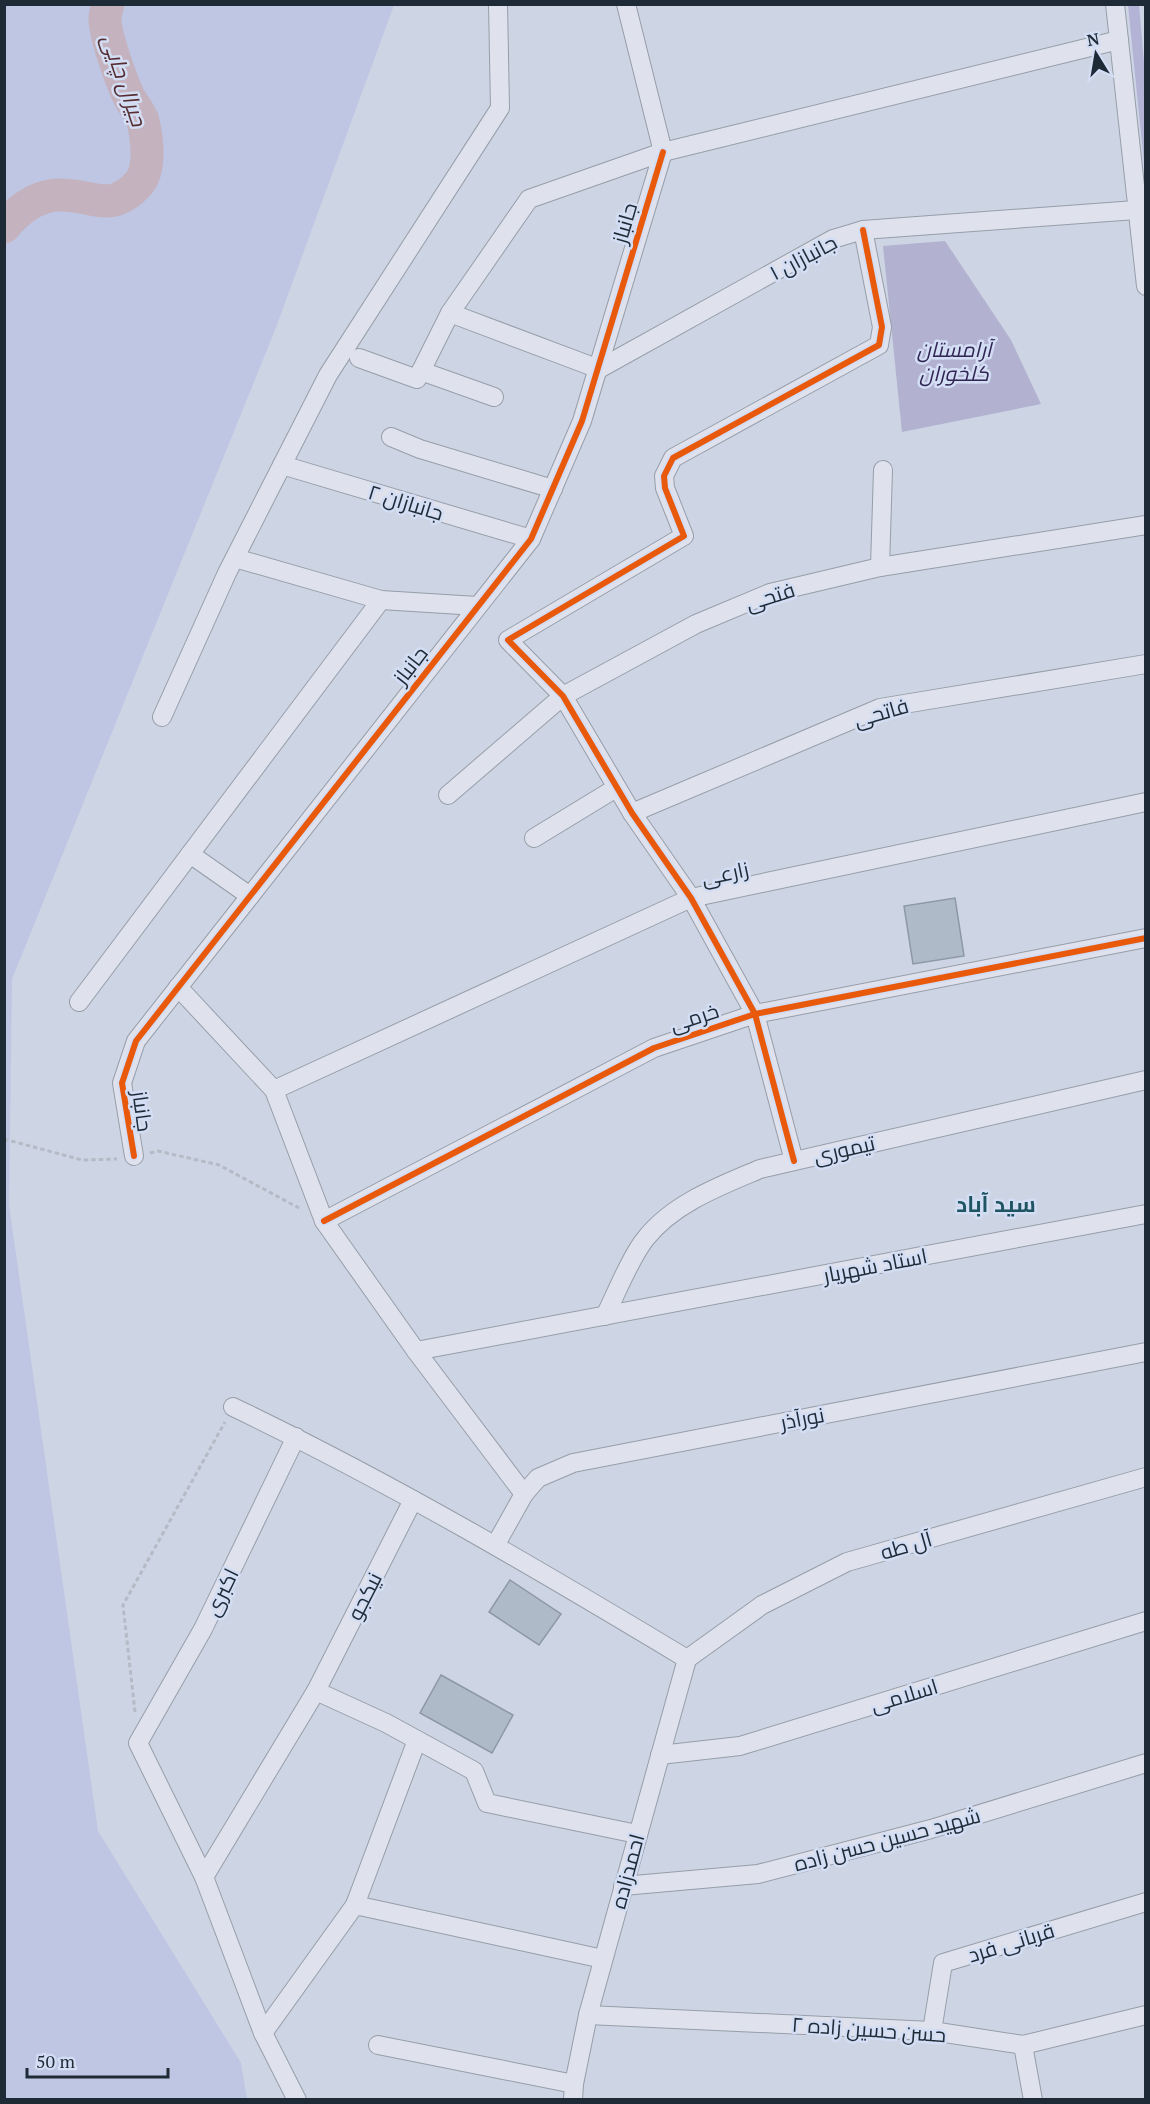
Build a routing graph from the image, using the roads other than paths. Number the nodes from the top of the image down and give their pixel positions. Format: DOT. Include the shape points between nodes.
graph roads {
  1 [pos="498,4"];
  2 [pos="626,4"];
  3 [pos="1116,4"];
  4 [pos="1119,40"];
  5 [pos="663,152"];
  6 [pos="1137,210"];
  7 [pos="862,230"];
  8 [pos="1146,286"];
  9 [pos="450,314"];
  10 [pos="359,358"];
  11 [pos="599,369"];
  12 [pos="421,371"];
  13 [pos="494,397"];
  14 [pos="391,437"];
  15 [pos="282,465"];
  16 [pos="883,470"];
  17 [pos="553,489"];
  18 [pos="1146,525"];
  19 [pos="531,539"];
  20 [pos="235,558"];
  21 [pos="880,567"];
  22 [pos="381,600"];
  23 [pos="477,606"];
  24 [pos="1146,664"];
  25 [pos="563,696"];
  26 [pos="162,717"];
  27 [pos="616,788"];
  28 [pos="448,795"];
  29 [pos="1146,802"];
  30 [pos="632,813"];
  31 [pos="534,838"];
  32 [pos="190,854"];
  33 [pos="250,896"];
  34 [pos="691,898"];
  35 [pos="1146,938"];
  36 [pos="178,987"];
  37 [pos="79,1002"];
  38 [pos="755,1014"];
  39 [pos="1146,1080"];
  40 [pos="274,1090"];
  41 [pos="134,1155"];
  42 [pos="794,1161"];
  43 [pos="1146,1214"];
  44 [pos="324,1221"];
  45 [pos="605,1316"];
  46 [pos="416,1351"];
  47 [pos="1146,1352"];
  48 [pos="233,1407"];
  49 [pos="296,1437"];
  50 [pos="1146,1477"];
  51 [pos="524,1494"];
  52 [pos="413,1500"];
  53 [pos="496,1544"];
  54 [pos="1146,1621"];
  55 [pos="687,1659"];
  56 [pos="316,1691"];
  57 [pos="417,1740"];
  58 [pos="660,1755"];
  59 [pos="1146,1763"];
  60 [pos="637,1834"];
  61 [pos="204,1876"];
  62 [pos="623,1886"];
  63 [pos="1146,1902"];
  64 [pos="356,1905"];
  65 [pos="603,1959"];
  66 [pos="588,2015"];
  67 [pos="1146,2015"];
  68 [pos="932,2031"];
  69 [pos="263,2033"];
  70 [pos="378,2045"];
  71 [pos="1023,2045"];
  72 [pos="573,2092"];
  73 [pos="297,2100"];
  74 [pos="1033,2100"];
  1 -- 15 [label="street" via="500,108 328,375"];
  2 -- 5 [label="street"];
  3 -- 4 [label="street"];
  4 -- 5 [label="street"];
  4 -- 6 [label="street"];
  5 -- 9 [label="street" via="528,199"];
  5 -- 11 [label="street, جانباز"];
  6 -- 7 [label="street, جانبازان ۱"];
  6 -- 8 [label="street"];
  7 -- 11 [label="street, جانبازان ۱" via="833,239"];
  7 -- 25 [label="street" via="882,327 879,345 673,459 664,476 665,488 684,536 508,640"];
  9 -- 11 [label="street"];
  9 -- 12 [label="street"];
  10 -- 12 [label="street" via="417,379"];
  11 -- 17 [label="street, جانباز"];
  12 -- 13 [label="street"];
  14 -- 17 [label="street"];
  15 -- 19 [label="street, جانبازان ۲"];
  15 -- 20 [label="street"];
  16 -- 21 [label="street"];
  17 -- 19 [label="street, جانباز"];
  18 -- 21 [label="street, فتحی"];
  19 -- 23 [label="street, جانباز"];
  20 -- 22 [label="street"];
  20 -- 26 [label="street"];
  21 -- 25 [label="street, فتحی" via="770,593 696,624"];
  22 -- 23 [label="street"];
  22 -- 32 [label="street"];
  23 -- 33 [label="street, جانباز"];
  24 -- 30 [label="street, فاتحی" via="880,708"];
  25 -- 27 [label="street"];
  25 -- 28 [label="street, فتحی"];
  27 -- 30 [label="street"];
  27 -- 31 [label="street"];
  29 -- 34 [label="street, زارعی"];
  30 -- 34 [label="street"];
  32 -- 33 [label="street"];
  32 -- 37 [label="street"];
  33 -- 36 [label="street, جانباز"];
  34 -- 38 [label="street"];
  34 -- 40 [label="street, زارعی"];
  35 -- 38 [label="street, خرمی"];
  36 -- 40 [label="street"];
  36 -- 41 [label="street, جانباز" via="135,1041 122,1083"];
  38 -- 42 [label="street"];
  38 -- 44 [label="street, خرمی" via="654,1048"];
  39 -- 42 [label="street, تیموری"];
  40 -- 44 [label="street"];
  42 -- 45 [label="street, تیموری" via="760,1169 703,1193 664,1221 645,1238"];
  43 -- 45 [label="street, استاد شهریار"];
  44 -- 46 [label="street"];
  45 -- 46 [label="street, استاد شهریار"];
  46 -- 51 [label="street"];
  47 -- 51 [label="street, نورآذر" via="573,1463 538,1478"];
  48 -- 49 [label="street"];
  49 -- 52 [label="street"];
  49 -- 61 [label="street, اکبری" via="203,1629 138,1743"];
  50 -- 55 [label="street, آل طه" via="847,1562 762,1605"];
  51 -- 53 [label="street, نورآذر"];
  52 -- 53 [label="street"];
  52 -- 56 [label="street, نیکجو"];
  53 -- 55 [label="street"];
  54 -- 58 [label="street, اسلامی" via="740,1746"];
  55 -- 58 [label="street, احمدزاده"];
  56 -- 57 [label="street"];
  56 -- 61 [label="street, نیکجو"];
  57 -- 60 [label="street" via="474,1771 487,1803"];
  57 -- 64 [label="street"];
  58 -- 60 [label="street, احمدزاده"];
  59 -- 62 [label="street, شهید حسین حسن زاده" via="931,1829 758,1874"];
  60 -- 62 [label="street, احمدزاده"];
  61 -- 69 [label="street"];
  62 -- 65 [label="street, احمدزاده"];
  63 -- 68 [label="street, قربانی فرد" via="943,1963"];
  64 -- 65 [label="street"];
  64 -- 69 [label="street"];
  65 -- 66 [label="street, احمدزاده"];
  66 -- 68 [label="street, حسن حسین زاده ۲"];
  66 -- 72 [label="street, احمدزاده"];
  67 -- 71 [label="street, حسن حسین زاده ۲"];
  68 -- 71 [label="street, حسن حسین زاده ۲"];
  69 -- 73 [label="street"];
  70 -- 72 [label="street, احمدزاده"];
  71 -- 74 [label="street"];
}
